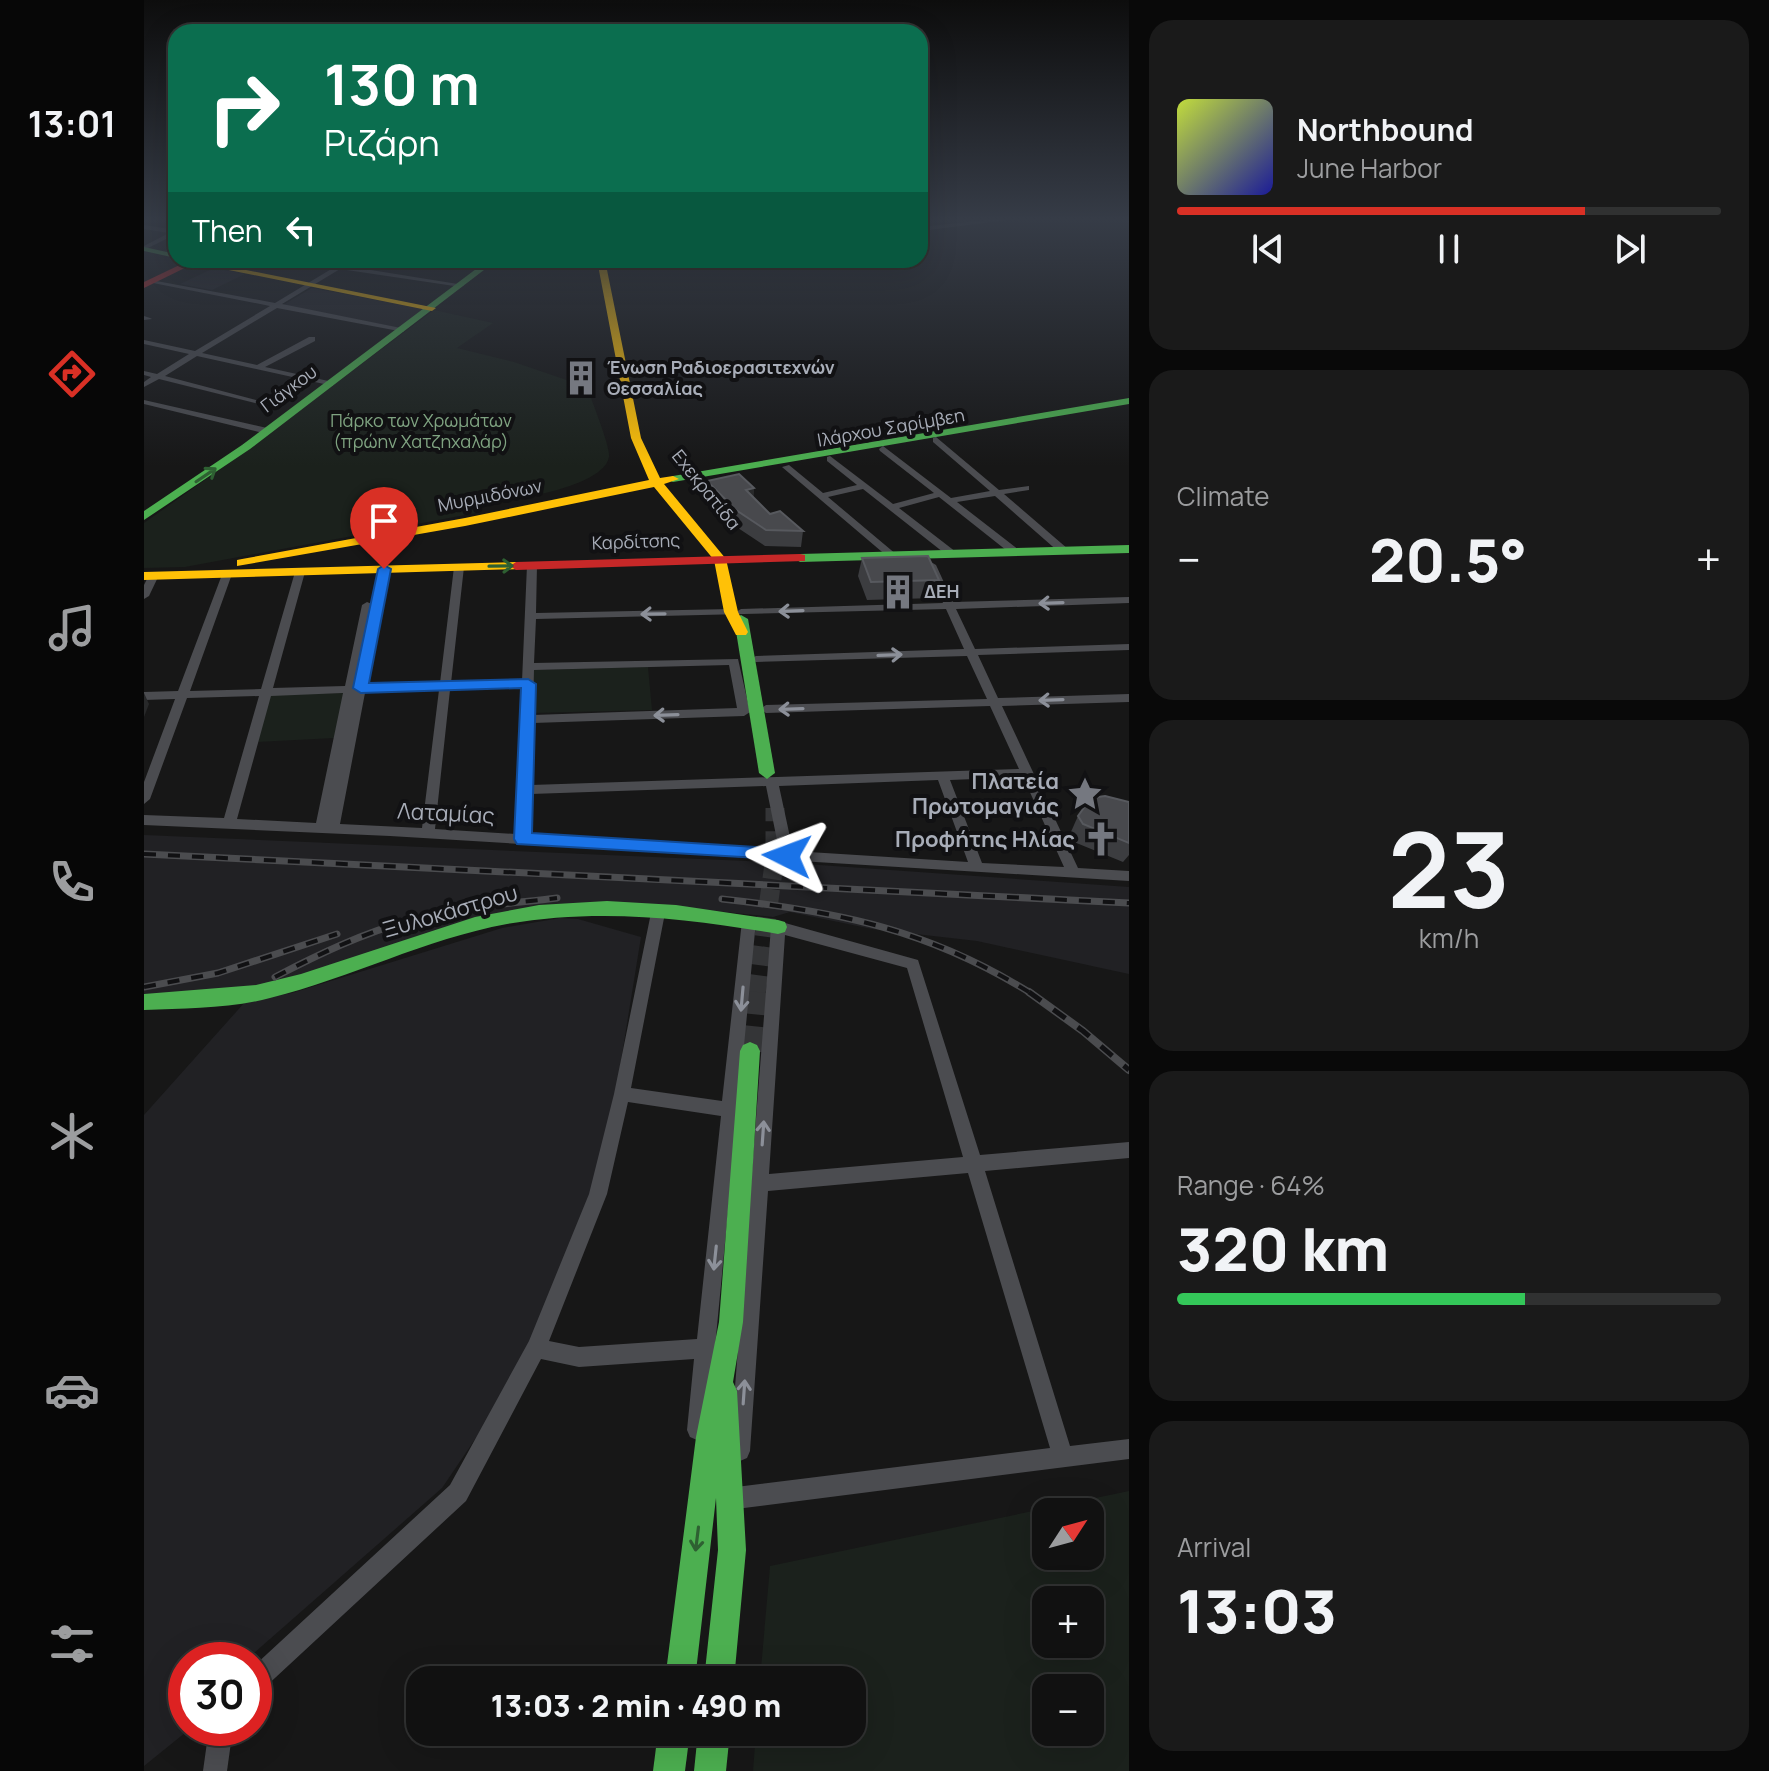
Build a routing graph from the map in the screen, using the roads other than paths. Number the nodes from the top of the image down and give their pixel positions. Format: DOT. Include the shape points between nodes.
graph roads {
  1 [pos="251,301"];
  2 [pos="283,301"];
  3 [pos="404,301"];
  4 [pos="441,301"];
  5 [pos="609,301"];
  6 [pos="276,305"];
  7 [pos="434,306"];
  8 [pos="401,330"];
  9 [pos="312,339"];
  10 [pos="144,342"];
  11 [pos="195,354"];
  12 [pos="258,368"];
  13 [pos="144,373"];
  14 [pos="158,376"];
  15 [pos="330,384"];
  16 [pos="144,385"];
  17 [pos="144,402"];
  18 [pos="1129,404"];
  19 [pos="257,411"];
  20 [pos="246,417"];
  21 [pos="236,424"];
  22 [pos="267,431"];
  23 [pos="936,440"];
  24 [pos="883,449"];
  25 [pos="830,459"];
  26 [pos="786,467"];
  27 [pos="664,484"];
  28 [pos="864,486"];
  29 [pos="1026,488"];
  30 [pos="995,492"];
  31 [pos="821,496"];
  32 [pos="944,498"];
  33 [pos="891,507"];
  34 [pos="144,516"];
  35 [pos="1129,549"];
  36 [pos="1064,551"];
  37 [pos="1015,552"];
  38 [pos="926,554"];
  39 [pos="952,554"];
  40 [pos="892,555"];
  41 [pos="727,559"];
  42 [pos="532,565"];
  43 [pos="459,567"];
  44 [pos="380,570"];
  45 [pos="300,572"];
  46 [pos="227,574"];
  47 [pos="179,575"];
  48 [pos="149,576"];
  49 [pos="144,596"];
  50 [pos="1129,600"];
  51 [pos="950,606"];
  52 [pos="736,612"];
  53 [pos="530,616"];
  54 [pos="1129,647"];
  55 [pos="971,652"];
  56 [pos="756,659"];
  57 [pos="529,667"];
  58 [pos="528,684"];
  59 [pos="445,685"];
  60 [pos="355,688"];
  61 [pos="266,691"];
  62 [pos="183,694"];
  63 [pos="144,696"];
  64 [pos="1129,698"];
  65 [pos="994,702"];
  66 [pos="766,709"];
  67 [pos="527,719"];
  68 [pos="1027,773"];
  69 [pos="943,777"];
  70 [pos="770,778"];
  71 [pos="525,790"];
  72 [pos="144,799"];
  73 [pos="144,820"];
  74 [pos="229,823"];
  75 [pos="326,829"];
  76 [pos="428,833"];
  77 [pos="523,839"];
  78 [pos="787,856"];
  79 [pos="977,867"];
  80 [pos="1073,873"];
  81 [pos="1129,876"];
  82 [pos="658,913"];
  83 [pos="749,921"];
  84 [pos="778,927"];
  85 [pos="144,1002"];
  86 [pos="750,1051"];
  87 [pos="622,1094"];
  88 [pos="731,1110"];
  89 [pos="1129,1150"];
  90 [pos="973,1163"];
  91 [pos="760,1183"];
  92 [pos="536,1348"];
  93 [pos="705,1348"];
  94 [pos="723,1379"];
  95 [pos="1129,1449"];
  96 [pos="1063,1457"];
  97 [pos="702,1492"];
  98 [pos="734,1499"];
  99 [pos="272,1665"];
  100 [pos="682,1666"];
  101 [pos="720,1666"];
  102 [pos="218,1746"];
  103 [pos="672,1746"];
  104 [pos="713,1746"];
  105 [pos="215,1771"];
  106 [pos="669,1771"];
  107 [pos="710,1771"];
  1 -- 6 [label="street"];
  2 -- 6 [label="street"];
  3 -- 7 [label="street"];
  4 -- 7 [label="street, Γιάγκου"];
  5 -- 27 [label="street, Εχεκρατίδα" via="636,438"];
  6 -- 8 [label="street"];
  6 -- 11 [label="street"];
  7 -- 8 [label="street, Γιάγκου"];
  8 -- 15 [label="street, Γιάγκου"];
  9 -- 12 [label="street"];
  10 -- 11 [label="street"];
  11 -- 12 [label="street"];
  11 -- 14 [label="street"];
  12 -- 15 [label="street"];
  13 -- 14 [label="street"];
  14 -- 16 [label="street"];
  14 -- 19 [label="street" via="267,404"];
  15 -- 22 [label="street, Γιάγκου"];
  17 -- 21 [label="street"];
  18 -- 23 [label="street, Ιλάρχου Σαρίμβεη"];
  18 -- 27 [label="street, Ιλάρχου Σαρίμβεη"];
  20 -- 21 [label="street"];
  21 -- 22 [label="street"];
  34 -- 22 [label="street, Γιάγκου, one-way"];
  23 -- 24 [label="street, Ιλάρχου Σαρίμβεη"];
  23 -- 30 [label="street"];
  24 -- 25 [label="street, Ιλάρχου Σαρίμβεη"];
  24 -- 32 [label="street"];
  25 -- 26 [label="street, Ιλάρχου Σαρίμβεη"];
  25 -- 28 [label="street"];
  26 -- 27 [label="street, Ιλάρχου Σαρίμβεη"];
  26 -- 31 [label="street"];
  27 -- 41 [label="street, Εχεκρατίδα"];
  27 -- 46 [label="street, Μυρμιδόνων" via="471,529"];
  27 -- 47 [label="street, Μυρμιδόνων"];
  28 -- 31 [label="street"];
  28 -- 33 [label="street"];
  29 -- 30 [label="street"];
  30 -- 32 [label="street"];
  30 -- 36 [label="street"];
  31 -- 40 [label="street"];
  32 -- 33 [label="street"];
  32 -- 37 [label="street"];
  33 -- 39 [label="street"];
  35 -- 36 [label="street, Καρδίτσης"];
  36 -- 37 [label="street, Καρδίτσης"];
  37 -- 39 [label="street, Καρδίτσης"];
  38 -- 39 [label="street, Καρδίτσης"];
  38 -- 40 [label="street, Καρδίτσης"];
  38 -- 51 [label="street"];
  40 -- 41 [label="street, Καρδίτσης"];
  41 -- 42 [label="street, Καρδίτσης"];
  41 -- 52 [label="street, Εχεκρατίδα"];
  43 -- 42 [label="street, Καρδίτσης, one-way"];
  42 -- 53 [label="street"];
  43 -- 44 [label="street, Καρδίτσης"];
  43 -- 59 [label="street"];
  44 -- 45 [label="street, Καρδίτσης"];
  44 -- 60 [label="street"];
  45 -- 46 [label="street, Καρδίτσης"];
  45 -- 61 [label="street"];
  46 -- 47 [label="street, Καρδίτσης"];
  46 -- 62 [label="street"];
  47 -- 48 [label="street, Καρδίτσης"];
  48 -- 49 [label="street"];
  50 -- 51 [label="street, one-way"];
  51 -- 52 [label="street, one-way"];
  51 -- 55 [label="street"];
  52 -- 53 [label="street, one-way"];
  52 -- 70 [label="street, Εχεκρατίδα"];
  53 -- 57 [label="street"];
  54 -- 55 [label="street"];
  56 -- 55 [label="street, one-way"];
  55 -- 65 [label="street"];
  57 -- 58 [label="street"];
  57 -- 67 [label="street, one-way" via="734,661 744,712"];
  58 -- 59 [label="street"];
  58 -- 67 [label="street"];
  59 -- 60 [label="street"];
  59 -- 76 [label="street"];
  60 -- 61 [label="street"];
  60 -- 75 [label="street"];
  61 -- 62 [label="street"];
  61 -- 74 [label="street"];
  62 -- 63 [label="street"];
  62 -- 72 [label="street"];
  64 -- 65 [label="street, one-way"];
  65 -- 66 [label="street, one-way"];
  65 -- 68 [label="street"];
  67 -- 71 [label="street"];
  68 -- 69 [label="street"];
  68 -- 80 [label="street"];
  69 -- 70 [label="street"];
  69 -- 79 [label="street"];
  70 -- 71 [label="street"];
  70 -- 78 [label="street"];
  71 -- 77 [label="street"];
  73 -- 74 [label="street, Λαταμίας"];
  74 -- 75 [label="street, Λαταμίας"];
  75 -- 76 [label="street, Λαταμίας"];
  76 -- 77 [label="street, Λαταμίας"];
  77 -- 78 [label="street, Λαταμίας"];
  78 -- 79 [label="street, Λαταμίας"];
  79 -- 80 [label="street, Λαταμίας"];
  80 -- 81 [label="street, Λαταμίας"];
  82 -- 83 [label="street, Ξυλοκάστρου"];
  82 -- 85 [label="street, Ξυλοκάστρου" via="571,909 518,915 270,991"];
  82 -- 87 [label="street"];
  83 -- 84 [label="street, Ξυλοκάστρου"];
  83 -- 88 [label="street, one-way"];
  84 -- 90 [label="street, Ξυλοκάστρου" via="913,964"];
  91 -- 84 [label="street, one-way"];
  86 -- 94 [label="street"];
  87 -- 88 [label="street"];
  87 -- 92 [label="street" via="598,1194"];
  88 -- 93 [label="street, one-way"];
  89 -- 90 [label="street"];
  90 -- 91 [label="street"];
  90 -- 96 [label="street"];
  98 -- 91 [label="street, one-way"];
  92 -- 93 [label="street" via="579,1357"];
  92 -- 99 [label="street" via="458,1493"];
  93 -- 97 [label="street" via="695,1450"];
  94 -- 97 [label="street"];
  94 -- 98 [label="street"];
  95 -- 96 [label="street"];
  96 -- 98 [label="street"];
  97 -- 100 [label="street, one-way"];
  98 -- 101 [label="street"];
  102 -- 105 [label="street"];
  103 -- 106 [label="street"];
  104 -- 107 [label="street"];
}
